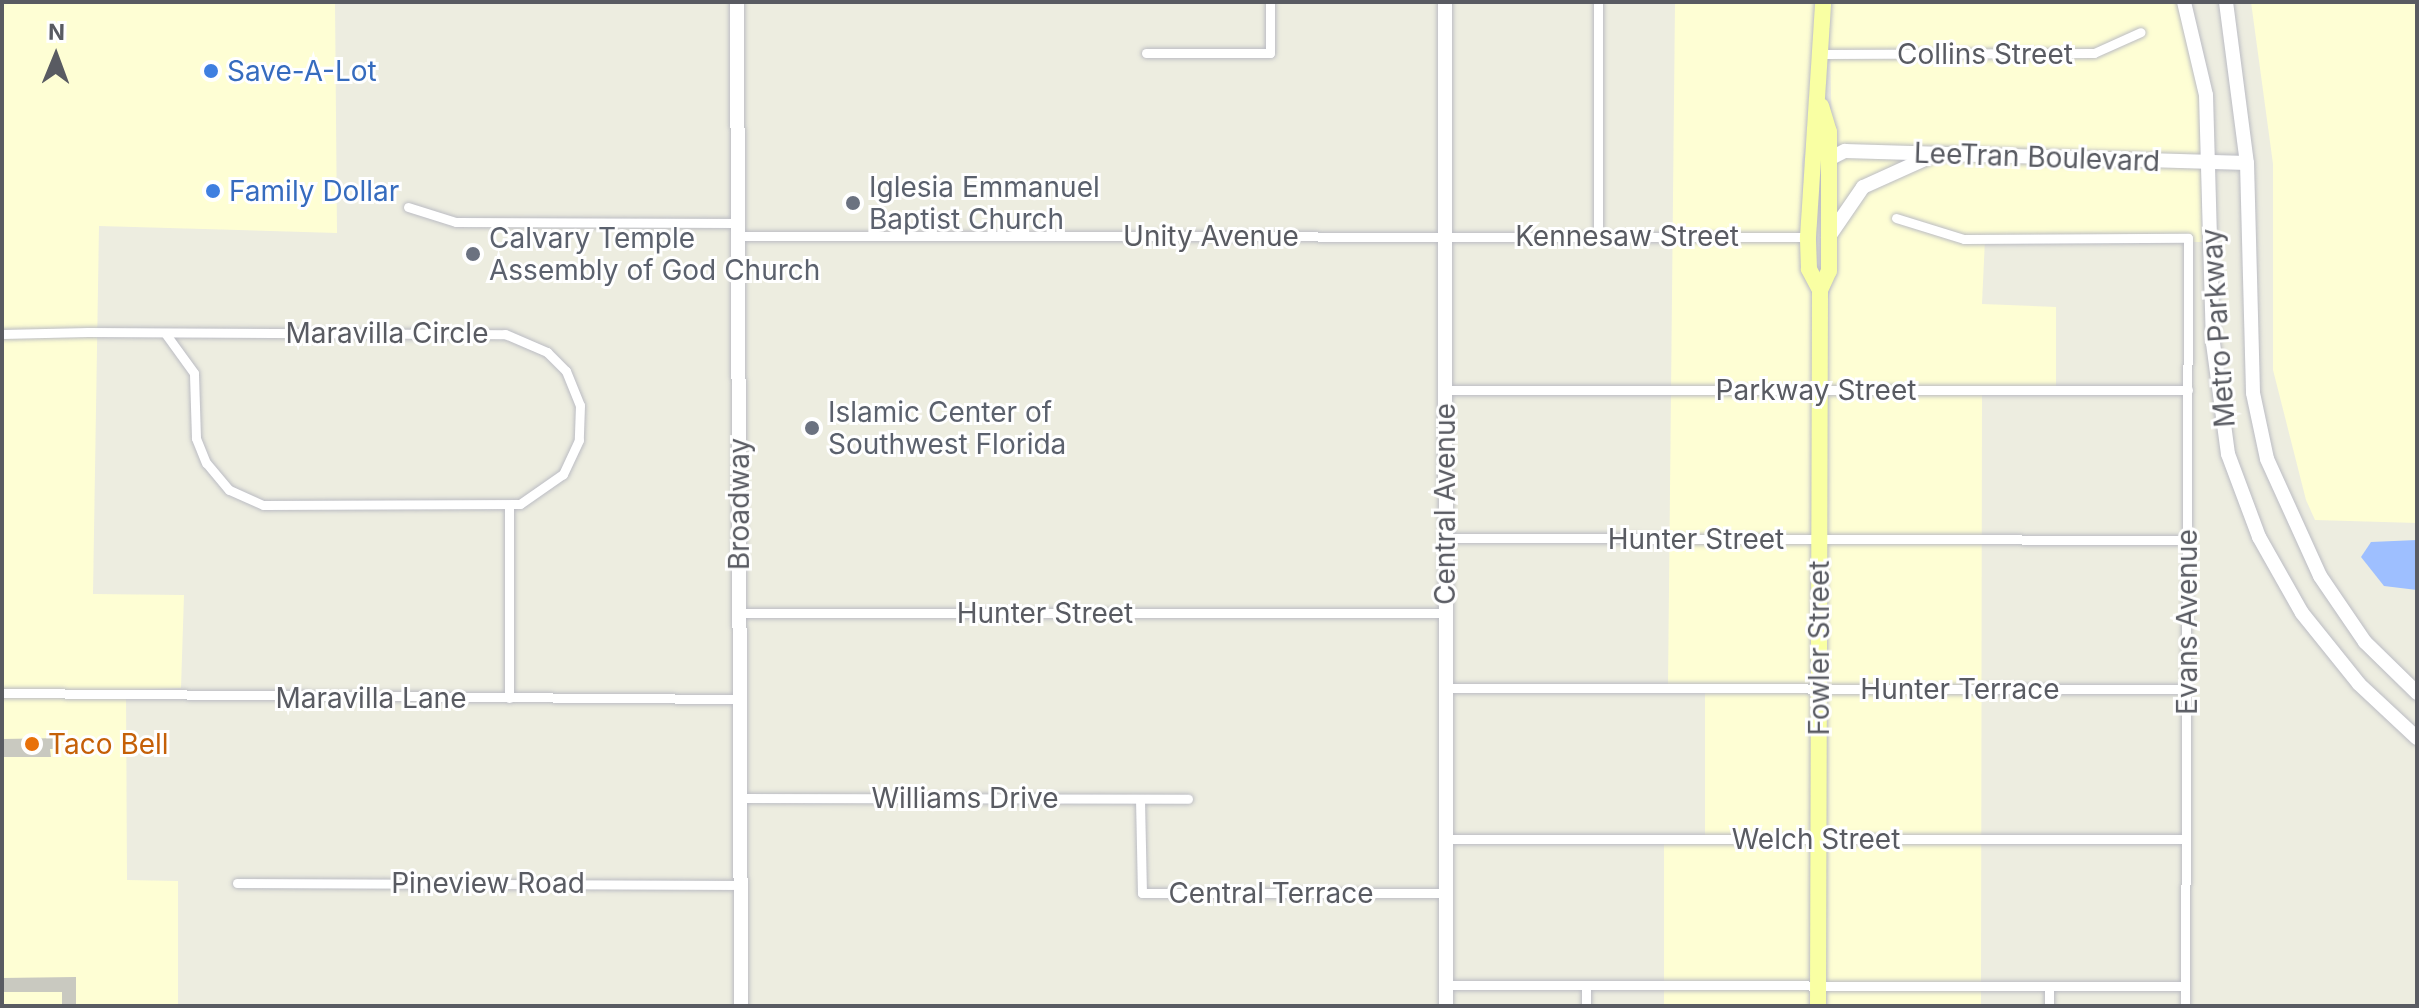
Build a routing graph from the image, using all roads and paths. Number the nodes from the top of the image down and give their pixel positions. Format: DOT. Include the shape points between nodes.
graph roads {
  1 [pos="737,2"];
  2 [pos="1270,2"];
  3 [pos="1445,2"];
  4 [pos="1598,2"];
  5 [pos="1823,2"];
  6 [pos="2184,2"];
  7 [pos="2226,2"];
  8 [pos="2141,32"];
  9 [pos="1146,53"];
  10 [pos="1823,54"];
  11 [pos="1821,106"];
  12 [pos="1944,153"];
  13 [pos="1829,159"];
  14 [pos="2210,163"];
  15 [pos="2247,163"];
  16 [pos="1810,166"];
  17 [pos="408,207"];
  18 [pos="1896,218"];
  19 [pos="738,230"];
  20 [pos="1445,235"];
  21 [pos="1598,236"];
  22 [pos="1808,237"];
  23 [pos="1828,239"];
  24 [pos="1820,290"];
  25 [pos="165,333"];
  26 [pos="2,334"];
  27 [pos="1445,390"];
  28 [pos="1819,390"];
  29 [pos="2188,390"];
  30 [pos="509,507"];
  31 [pos="1445,538"];
  32 [pos="1819,539"];
  33 [pos="2187,540"];
  34 [pos="740,613"];
  35 [pos="1445,613"];
  36 [pos="1445,688"];
  37 [pos="1819,689"];
  38 [pos="2187,689"];
  39 [pos="2,693"];
  40 [pos="2417,693"];
  41 [pos="509,698"];
  42 [pos="740,699"];
  43 [pos="2417,738"];
  44 [pos="741,798"];
  45 [pos="1140,799"];
  46 [pos="1188,799"];
  47 [pos="1446,839"];
  48 [pos="1819,839"];
  49 [pos="2186,839"];
  50 [pos="237,883"];
  51 [pos="740,885"];
  52 [pos="1446,893"];
  53 [pos="1446,985"];
  54 [pos="1586,985"];
  55 [pos="1818,985"];
  56 [pos="2049,986"];
  57 [pos="2185,986"];
  58 [pos="741,1006"];
  59 [pos="1446,1006"];
  60 [pos="1586,1006"];
  61 [pos="1818,1006"];
  62 [pos="2049,1006"];
  63 [pos="2185,1006"];
  1 -- 19 [label="street, Broadway"];
  2 -- 9 [label="street" via="1270,53"];
  3 -- 20 [label="street, Central Avenue"];
  4 -- 21 [label="street"];
  5 -- 10 [label="main road, Fowler Street"];
  6 -- 14 [label="street, Metro Parkway" via="2206,95"];
  7 -- 15 [label="street"];
  8 -- 10 [label="street, Collins Street" via="2094,53"];
  10 -- 11 [label="main road, Fowler Street"];
  11 -- 13 [label="main road, Fowler Street"];
  11 -- 16 [label="main road, Fowler Street" via="1810,134"];
  12 -- 13 [label="street, LeeTran Boulevard" via="1845,151"];
  12 -- 14 [label="street, LeeTran Boulevard"];
  12 -- 23 [label="street" via="1882,173 1863,187"];
  13 -- 16 [label="main road"];
  13 -- 23 [label="main road, Fowler Street"];
  14 -- 15 [label="street, LeeTran Boulevard"];
  14 -- 43 [label="street, Metro Parkway" via="2217,399 2246,506 2302,613 2359,684"];
  15 -- 40 [label="street, Metro Parkway" via="2249,348 2267,459 2320,576 2365,642"];
  16 -- 22 [label="main road, Fowler Street"];
  17 -- 19 [label="street, Unity Avenue" via="456,222"];
  18 -- 29 [label="street, Evans Avenue" via="1964,239 2188,238"];
  19 -- 20 [label="street, Unity Avenue"];
  19 -- 34 [label="street, Broadway"];
  20 -- 21 [label="street, Kennesaw Street"];
  20 -- 27 [label="street, Central Avenue"];
  21 -- 22 [label="street, Kennesaw Street"];
  22 -- 24 [label="main road, Fowler Street" via="1809,269"];
  23 -- 24 [label="main road, Fowler Street" via="1829,271"];
  24 -- 28 [label="main road, Fowler Street"];
  25 -- 26 [label="street, Maravilla Circle"];
  25 -- 30 [label="street, Maravilla Circle" via="194,373 201,455 220,482 251,502 295,509"];
  25 -- 30 [label="street, Maravilla Circle" via="491,332 533,343 558,360 573,385 581,412 579,440 554,483"];
  27 -- 28 [label="street, Parkway Street"];
  27 -- 31 [label="street, Central Avenue"];
  28 -- 29 [label="street, Parkway Street"];
  28 -- 32 [label="main road, Fowler Street"];
  29 -- 33 [label="street, Evans Avenue"];
  30 -- 41 [label="street"];
  31 -- 32 [label="street, Hunter Street"];
  31 -- 35 [label="street, Central Avenue"];
  32 -- 33 [label="street, Hunter Street"];
  32 -- 37 [label="main road, Fowler Street"];
  33 -- 38 [label="street, Evans Avenue"];
  34 -- 35 [label="street, Hunter Street"];
  34 -- 42 [label="street, Broadway"];
  35 -- 36 [label="street, Central Avenue"];
  36 -- 37 [label="street, Hunter Terrace"];
  36 -- 47 [label="street, Central Avenue"];
  37 -- 38 [label="street, Hunter Terrace"];
  37 -- 48 [label="main road, Fowler Street"];
  38 -- 49 [label="street, Evans Avenue"];
  39 -- 41 [label="street, Maravilla Lane"];
  41 -- 42 [label="street, Maravilla Lane"];
  42 -- 44 [label="street, Broadway"];
  44 -- 45 [label="street, Williams Drive"];
  44 -- 51 [label="street, Broadway"];
  45 -- 46 [label="street, Williams Drive"];
  45 -- 52 [label="street, Central Terrace" via="1142,893"];
  47 -- 48 [label="street, Welch Street"];
  47 -- 52 [label="street, Central Avenue"];
  48 -- 49 [label="street, Welch Street"];
  48 -- 55 [label="main road, Fowler Street"];
  49 -- 57 [label="street, Evans Avenue"];
  50 -- 51 [label="street, Pineview Road"];
  51 -- 58 [label="street, Broadway"];
  52 -- 53 [label="street, Central Avenue"];
  53 -- 54 [label="street"];
  53 -- 59 [label="street, Central Avenue"];
  54 -- 55 [label="street"];
  54 -- 60 [label="street"];
  55 -- 56 [label="street"];
  55 -- 61 [label="main road, Fowler Street"];
  56 -- 57 [label="street"];
  56 -- 62 [label="street"];
  57 -- 63 [label="street, Evans Avenue"];
}
